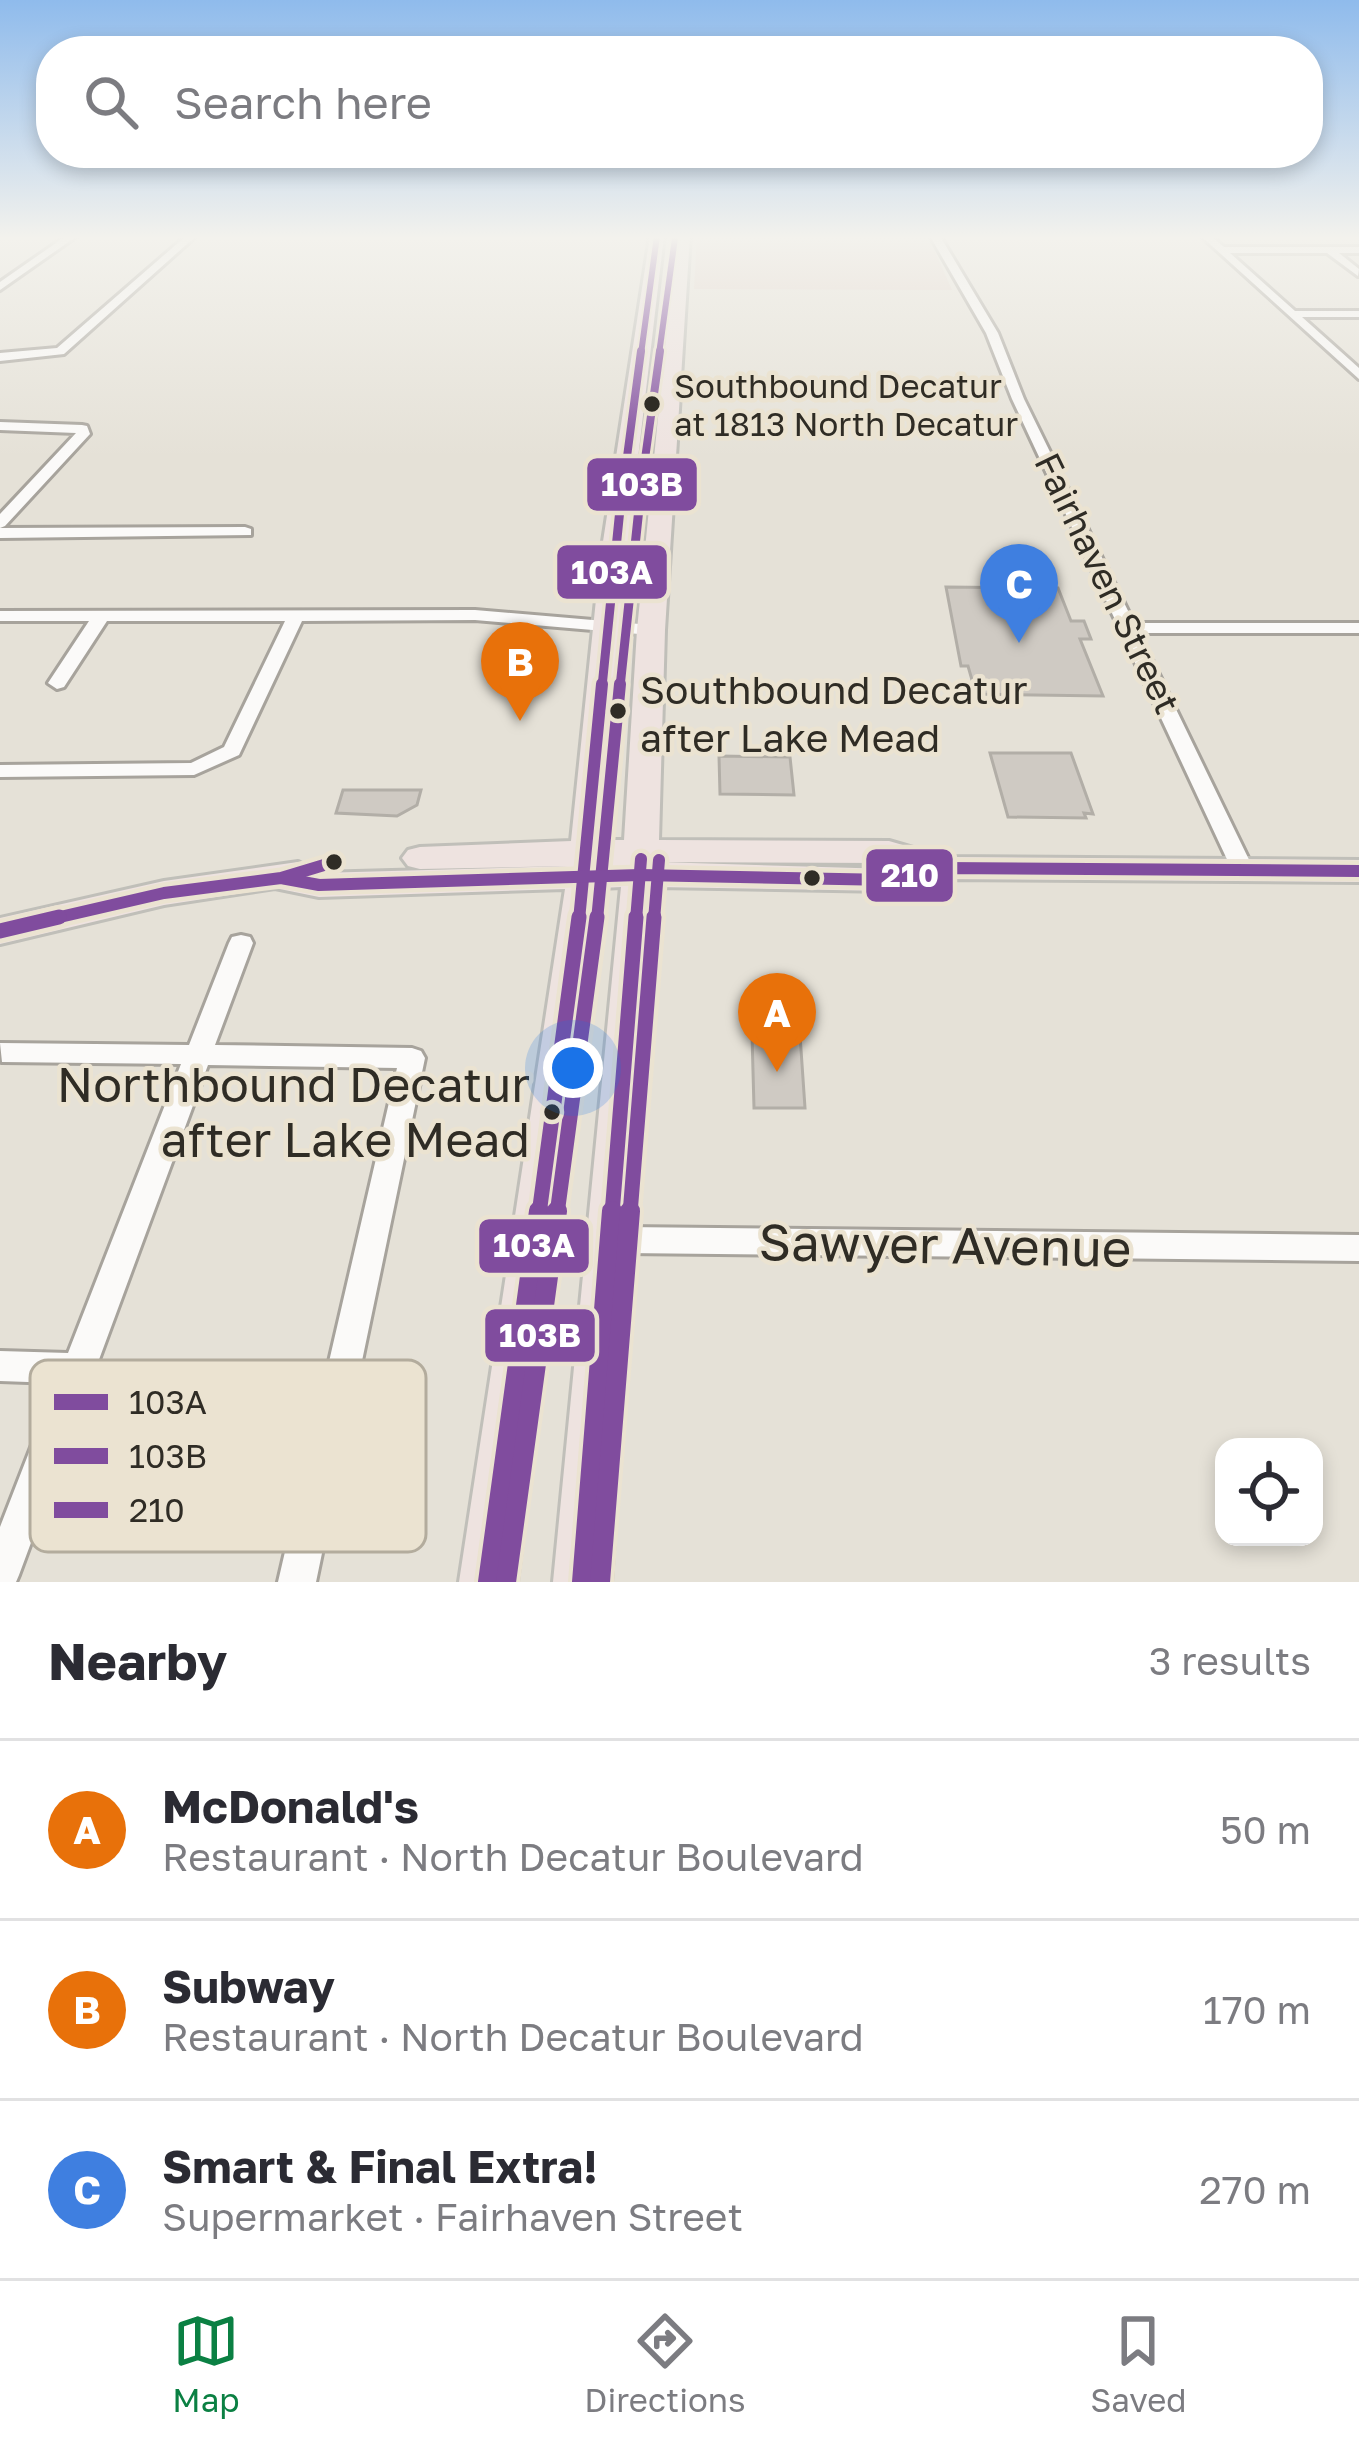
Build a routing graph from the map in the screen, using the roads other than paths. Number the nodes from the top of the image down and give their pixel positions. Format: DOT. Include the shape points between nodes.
graph roads {
  1 [pos="107,310"];
  2 [pos="647,310"];
  3 [pos="677,310"];
  4 [pos="978,310"];
  5 [pos="1287,310"];
  6 [pos="1292,314"];
  7 [pos="1359,314"];
  8 [pos="0,357"];
  9 [pos="640,365"];
  10 [pos="671,365"];
  11 [pos="1359,375"];
  12 [pos="0,425"];
  13 [pos="624,475"];
  14 [pos="665,475"];
  15 [pos="0,523"];
  16 [pos="245,532"];
  17 [pos="0,533"];
  18 [pos="102,615"];
  19 [pos="296,615"];
  20 [pos="0,616"];
  21 [pos="608,626"];
  22 [pos="1131,628"];
  23 [pos="1359,628"];
  24 [pos="650,630"];
  25 [pos="57,683"];
  26 [pos="0,771"];
  27 [pos="641,862"];
  28 [pos="586,863"];
  29 [pos="1243,870"];
  30 [pos="1359,871"];
  31 [pos="0,932"];
  32 [pos="242,943"];
  33 [pos="2,1052"];
  34 [pos="197,1053"];
  35 [pos="532,1239"];
  36 [pos="606,1240"];
  37 [pos="1359,1248"];
  38 [pos="85,1360"];
  39 [pos="346,1360"];
  40 [pos="0,1366"];
  41 [pos="30,1367"];
  42 [pos="30,1500"];
  43 [pos="304,1552"];
  44 [pos="0,1575"];
  45 [pos="297,1582"];
  46 [pos="488,1582"];
  47 [pos="582,1582"];
  1 -- 8 [label="street" via="60,351"];
  2 -- 9 [label="main road"];
  3 -- 10 [label="main road"];
  4 -- 22 [label="street, Fairhaven Street"];
  5 -- 6 [label="street"];
  6 -- 7 [label="street"];
  6 -- 11 [label="street"];
  9 -- 10 [label="main road"];
  9 -- 13 [label="main road"];
  10 -- 14 [label="main road"];
  12 -- 15 [label="street" via="83,434"];
  13 -- 14 [label="main road"];
  13 -- 21 [label="main road"];
  14 -- 24 [label="main road"];
  16 -- 17 [label="street"];
  18 -- 19 [label="street"];
  18 -- 20 [label="street"];
  18 -- 25 [label="street"];
  19 -- 21 [label="street" via="475,615"];
  19 -- 26 [label="street" via="232,751 216,761 194,770"];
  21 -- 24 [label="street"];
  21 -- 28 [label="main road"];
  22 -- 23 [label="street"];
  22 -- 29 [label="street, Fairhaven Street"];
  24 -- 27 [label="main road"];
  27 -- 28 [label="main road"];
  27 -- 29 [label="main road" via="890,880 942,868"];
  27 -- 36 [label="main road"];
  28 -- 31 [label="main road" via="319,884 281,878 164,893"];
  28 -- 35 [label="main road"];
  29 -- 30 [label="main road"];
  32 -- 34 [label="street"];
  33 -- 34 [label="street"];
  34 -- 38 [label="street"];
  34 -- 39 [label="street" via="412,1058"];
  35 -- 36 [label="street, Sawyer Avenue"];
  35 -- 46 [label="main road"];
  36 -- 37 [label="street, Sawyer Avenue"];
  36 -- 47 [label="main road"];
  40 -- 41 [label="street"];
  42 -- 44 [label="street"];
  43 -- 45 [label="street"];
}
